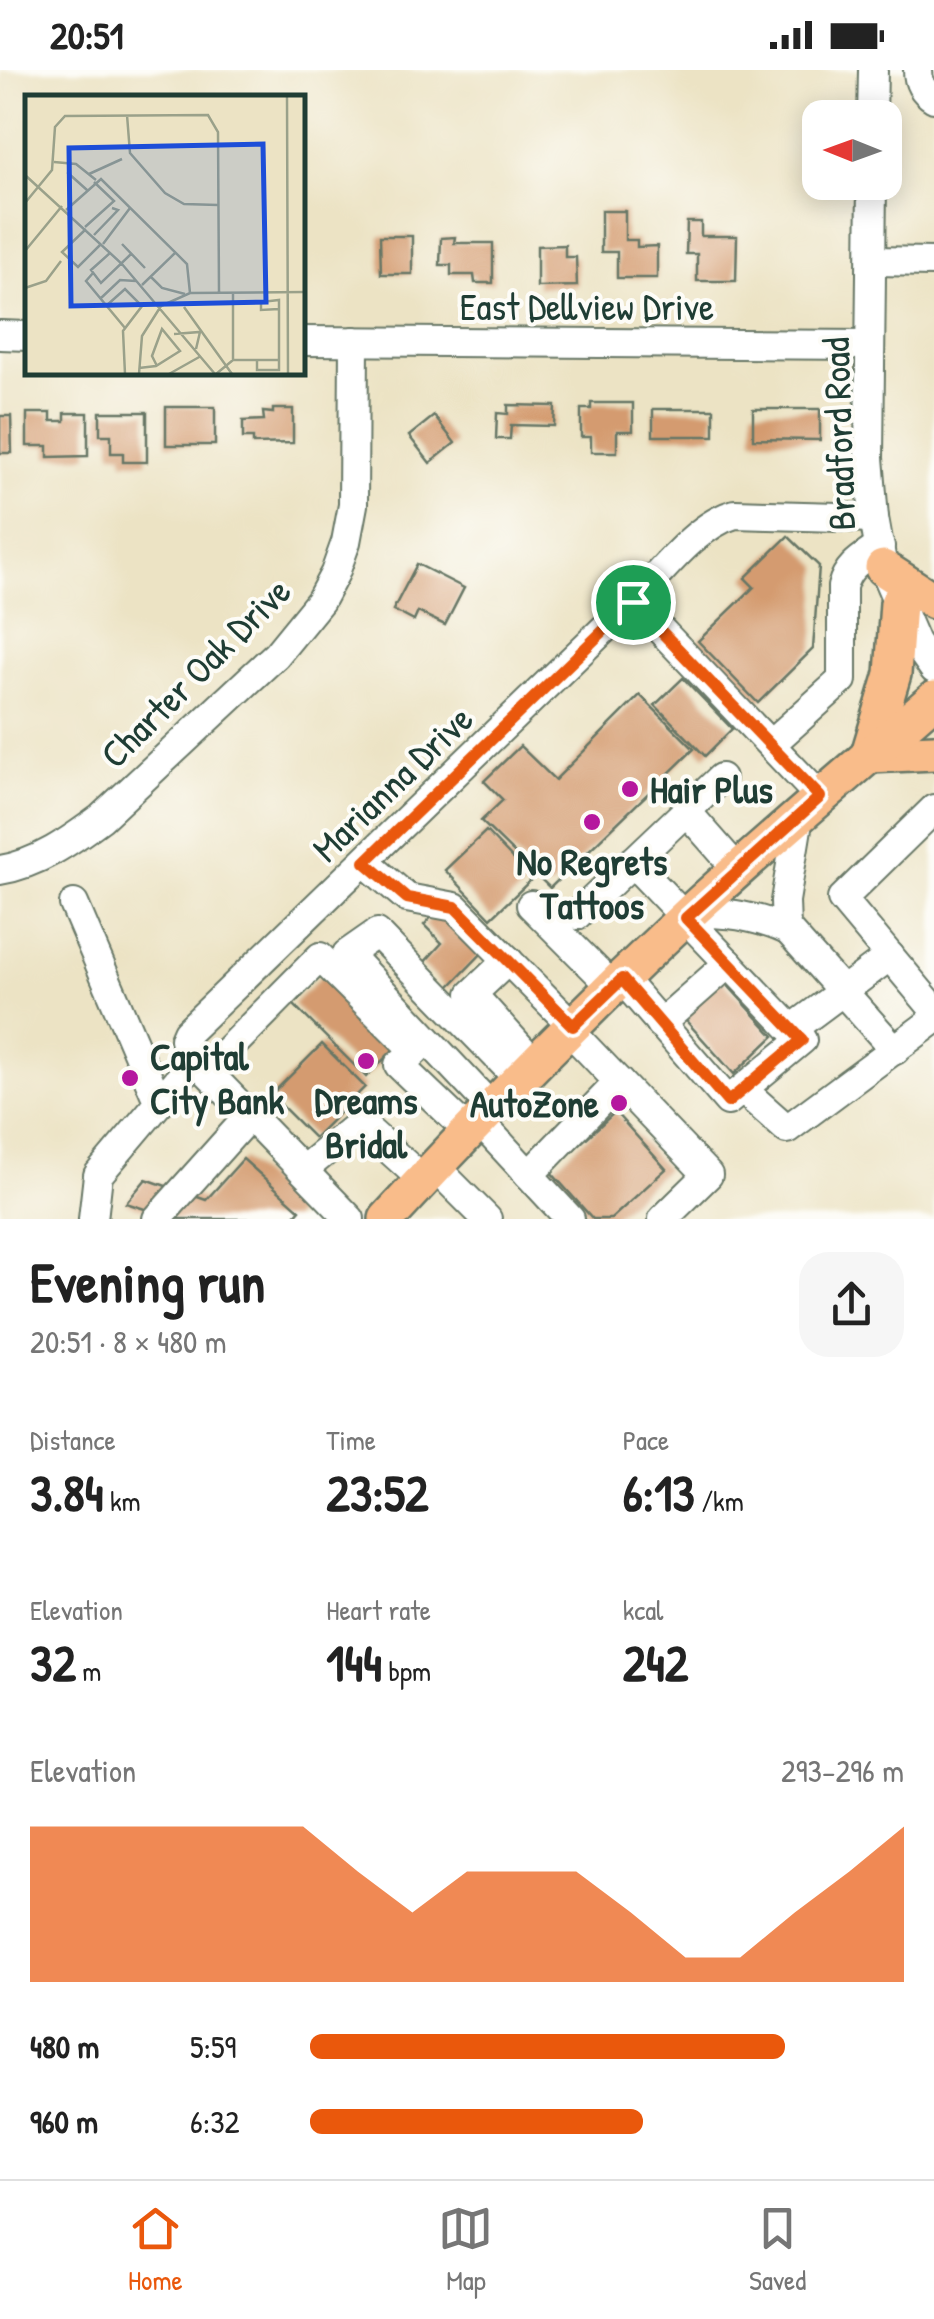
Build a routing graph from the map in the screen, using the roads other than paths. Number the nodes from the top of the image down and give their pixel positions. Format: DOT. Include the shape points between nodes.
graph roads {
  1 [pos="873,70"];
  2 [pos="918,70"];
  3 [pos="934,98"];
  4 [pos="872,100"];
  5 [pos="872,200"];
  6 [pos="872,261"];
  7 [pos="934,262"];
  8 [pos="0,335"];
  9 [pos="25,336"];
  10 [pos="305,340"];
  11 [pos="354,342"];
  12 [pos="870,345"];
  13 [pos="879,544"];
  14 [pos="633,602"];
  15 [pos="898,602"];
  16 [pos="934,602"];
  17 [pos="934,670"];
  18 [pos="934,699"];
  19 [pos="771,744"];
  20 [pos="934,752"];
  21 [pos="869,756"];
  22 [pos="721,778"];
  23 [pos="810,806"];
  24 [pos="934,809"];
  25 [pos="686,811"];
  26 [pos="365,862"];
  27 [pos="632,862"];
  28 [pos="0,870"];
  29 [pos="738,870"];
  30 [pos="74,904"];
  31 [pos="531,904"];
  32 [pos="577,915"];
  33 [pos="689,915"];
  34 [pos="787,929"];
  35 [pos="890,956"];
  36 [pos="508,960"];
  37 [pos="729,963"];
  38 [pos="617,983"];
  39 [pos="844,993"];
  40 [pos="934,1009"];
  41 [pos="934,1020"];
  42 [pos="660,1024"];
  43 [pos="571,1028"];
  44 [pos="792,1029"];
  45 [pos="473,1032"];
  46 [pos="895,1050"];
  47 [pos="448,1061"];
  48 [pos="201,1065"];
  49 [pos="528,1072"];
  50 [pos="620,1082"];
  51 [pos="742,1090"];
  52 [pos="159,1103"];
  53 [pos="250,1115"];
  54 [pos="480,1120"];
  55 [pos="303,1170"];
  56 [pos="530,1175"];
  57 [pos="412,1198"];
  58 [pos="102,1217"];
  59 [pos="156,1219"];
  60 [pos="350,1219"];
  61 [pos="487,1219"];
  62 [pos="570,1219"];
  63 [pos="663,1219"];
  1 -- 4 [label="street"];
  2 -- 3 [label="street" via="923,90"];
  5 -- 6 [label="street, Bradford Road"];
  6 -- 7 [label="street"];
  6 -- 12 [label="street, Bradford Road"];
  8 -- 9 [label="street"];
  10 -- 11 [label="street, East Dellview Drive"];
  11 -- 12 [label="street, East Dellview Drive"];
  11 -- 28 [label="street, Charter Oak Drive" via="354,505 336,573 320,601 276,655 101,818 39,858"];
  12 -- 13 [label="street, Bradford Road" via="869,458"];
  13 -- 14 [label="street, Marianna Drive" via="735,514 702,531"];
  13 -- 15 [label="street, Bradford Road"];
  13 -- 16 [label="main road"];
  13 -- 19 [label="street" via="852,566 842,587 842,680"];
  14 -- 19 [label="street"];
  14 -- 26 [label="street, Marianna Drive"];
  15 -- 17 [label="street, Bradford Road"];
  15 -- 21 [label="main road" via="893,674"];
  18 -- 21 [label="main road"];
  19 -- 23 [label="street"];
  20 -- 21 [label="main road"];
  21 -- 23 [label="main road"];
  22 -- 25 [label="street"];
  23 -- 29 [label="main road"];
  23 -- 34 [label="street" via="785,901"];
  24 -- 35 [label="street" via="842,898"];
  25 -- 27 [label="street"];
  25 -- 29 [label="street"];
  26 -- 36 [label="street" via="407,898 455,907"];
  26 -- 48 [label="street, Marianna Drive" via="187,1032 186,1050"];
  27 -- 32 [label="street"];
  27 -- 33 [label="street"];
  29 -- 33 [label="main road"];
  30 -- 52 [label="street"];
  31 -- 38 [label="street"];
  33 -- 34 [label="street" via="740,914"];
  33 -- 37 [label="street"];
  33 -- 38 [label="main road"];
  34 -- 39 [label="street"];
  35 -- 39 [label="street"];
  35 -- 40 [label="street"];
  36 -- 43 [label="street"];
  36 -- 49 [label="street" via="472,994"];
  37 -- 42 [label="street"];
  37 -- 44 [label="street"];
  38 -- 42 [label="street"];
  38 -- 43 [label="main road"];
  39 -- 44 [label="street"];
  39 -- 46 [label="street"];
  41 -- 46 [label="street"];
  42 -- 51 [label="street" via="728,1102"];
  43 -- 49 [label="main road"];
  43 -- 50 [label="street"];
  44 -- 51 [label="street" via="802,1040"];
  45 -- 47 [label="street" via="467,1056"];
  45 -- 47 [label="street" via="377,933 347,954 360,968 407,976 450,1022"];
  45 -- 49 [label="street"];
  46 -- 51 [label="street" via="787,1130"];
  47 -- 54 [label="street"];
  48 -- 52 [label="street"];
  48 -- 53 [label="street"];
  48 -- 54 [label="street" via="320,957 415,1051 400,1065"];
  49 -- 54 [label="main road"];
  50 -- 56 [label="street"];
  50 -- 63 [label="street" via="708,1176"];
  52 -- 58 [label="street" via="98,1175"];
  53 -- 55 [label="street"];
  53 -- 59 [label="street"];
  54 -- 56 [label="street"];
  54 -- 57 [label="main road"];
  55 -- 57 [label="street" via="360,1123"];
  55 -- 60 [label="street"];
  56 -- 62 [label="street"];
  57 -- 61 [label="street"];
}
